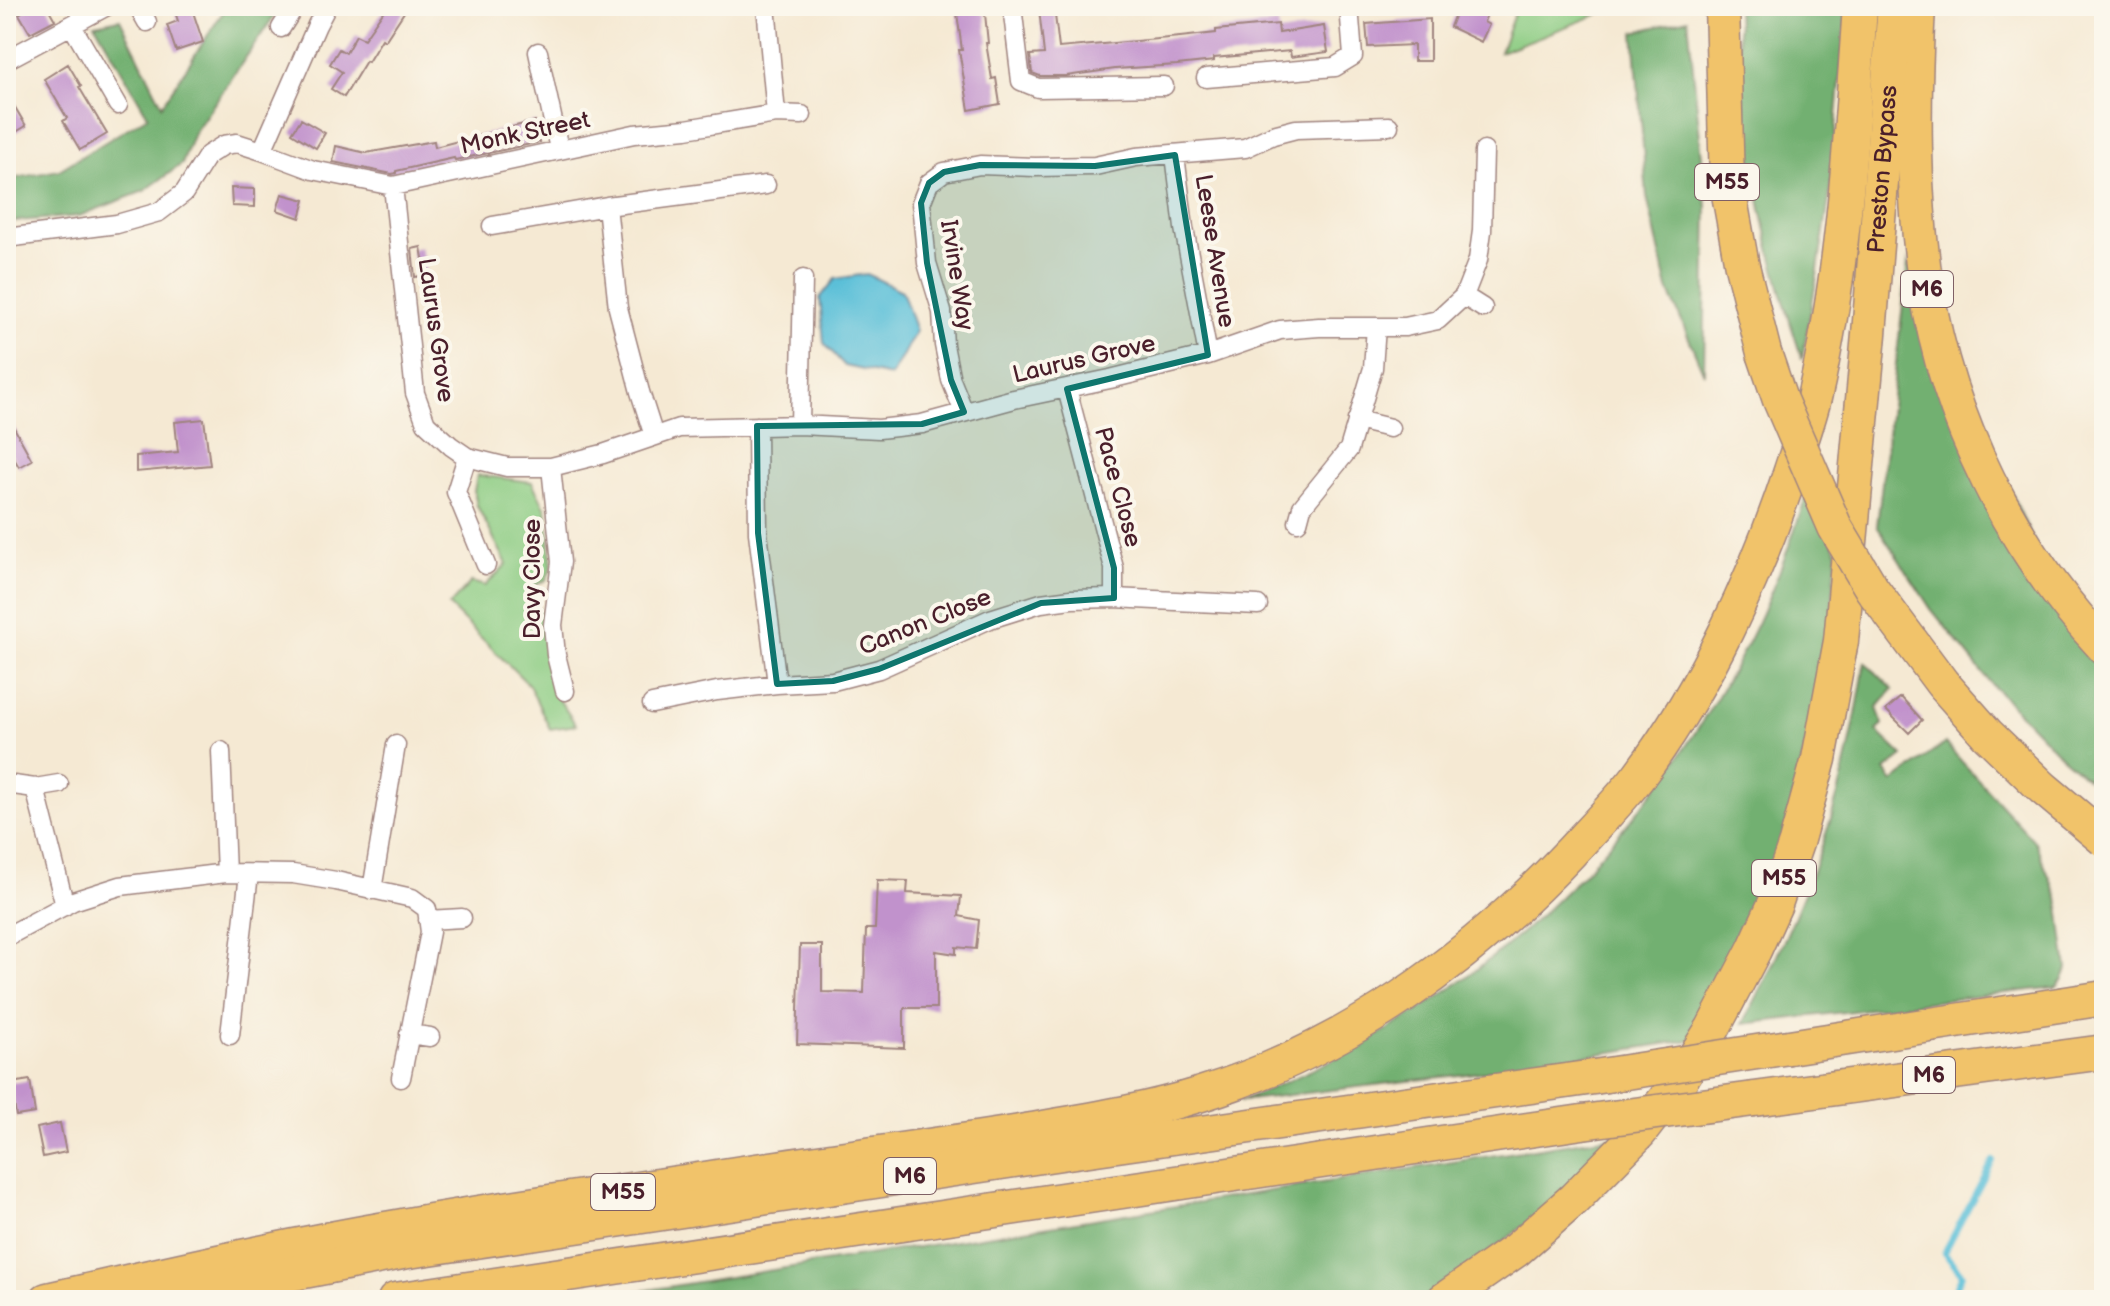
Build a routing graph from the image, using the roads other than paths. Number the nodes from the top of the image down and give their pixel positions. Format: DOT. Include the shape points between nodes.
graph roads {
  1 [pos="107,6"];
  2 [pos="327,6"];
  3 [pos="766,6"];
  4 [pos="1012,6"];
  5 [pos="1349,6"];
  6 [pos="1722,6"];
  7 [pos="1860,6"];
  8 [pos="1895,6"];
  9 [pos="1918,6"];
  10 [pos="293,7"];
  11 [pos="72,26"];
  12 [pos="281,28"];
  13 [pos="538,52"];
  14 [pos="6,60"];
  15 [pos="1206,78"];
  16 [pos="1164,86"];
  17 [pos="118,105"];
  18 [pos="776,114"];
  19 [pos="802,115"];
  20 [pos="1389,126"];
  21 [pos="559,149"];
  22 [pos="262,151"];
  23 [pos="1484,151"];
  24 [pos="1175,155"];
  25 [pos="1012,166"];
  26 [pos="766,185"];
  27 [pos="393,186"];
  28 [pos="607,206"];
  29 [pos="492,226"];
  30 [pos="6,238"];
  31 [pos="803,279"];
  32 [pos="1464,296"];
  33 [pos="1483,308"];
  34 [pos="1376,327"];
  35 [pos="1208,355"];
  36 [pos="1067,389"];
  37 [pos="964,412"];
  38 [pos="1357,420"];
  39 [pos="800,425"];
  40 [pos="757,426"];
  41 [pos="1390,428"];
  42 [pos="654,436"];
  43 [pos="467,457"];
  44 [pos="551,467"];
  45 [pos="1298,522"];
  46 [pos="486,565"];
  47 [pos="1114,598"];
  48 [pos="1258,605"];
  49 [pos="2104,647"];
  50 [pos="777,684"];
  51 [pos="565,691"];
  52 [pos="652,704"];
  53 [pos="396,745"];
  54 [pos="221,751"];
  55 [pos="6,784"];
  56 [pos="59,784"];
  57 [pos="35,788"];
  58 [pos="2104,839"];
  59 [pos="226,873"];
  60 [pos="249,874"];
  61 [pos="372,890"];
  62 [pos="65,906"];
  63 [pos="462,918"];
  64 [pos="428,920"];
  65 [pos="6,937"];
  66 [pos="2104,998"];
  67 [pos="409,1034"];
  68 [pos="230,1035"];
  69 [pos="430,1037"];
  70 [pos="2104,1052"];
  71 [pos="401,1078"];
  72 [pos="47,1300"];
  73 [pos="155,1300"];
  74 [pos="395,1300"];
  75 [pos="1444,1300"];
  1 -- 11 [label="street"];
  2 -- 22 [label="street"];
  3 -- 18 [label="street"];
  4 -- 16 [label="street" via="1021,81 1038,88"];
  5 -- 15 [label="street" via="1353,56 1335,67"];
  6 -- 58 [label="highway, M55, bridge" via="1727,183 1742,266 1780,400 1835,527 1872,589 1942,683 2043,788"];
  7 -- 72 [label="highway, Preston Bypass / M55" via="1836,271 1813,404 1780,505 1729,626 1675,721 1618,803 1473,944 1382,1011 1258,1074 1110,1116 397,1227"];
  8 -- 75 [label="highway, Preston Bypass / M55" via="1841,641 1819,759 1775,904 1713,1028 1640,1132 1516,1250"];
  9 -- 49 [label="highway, M6" via="1919,221 1926,287 1949,381 1981,467 2005,512 2068,606"];
  10 -- 12 [label="street"];
  11 -- 14 [label="street"];
  11 -- 17 [label="street"];
  13 -- 21 [label="street"];
  18 -- 19 [label="street, Monk Street"];
  18 -- 21 [label="street, Monk Street"];
  20 -- 24 [label="street, Leese Avenue" via="1296,129 1245,148"];
  21 -- 27 [label="street, Monk Street"];
  22 -- 27 [label="street, Monk Street" via="313,170"];
  22 -- 30 [label="street, Monk Street" via="237,143 224,145 208,155 184,193 159,212 117,224"];
  23 -- 32 [label="street, Laurus Grove" via="1482,231"];
  24 -- 25 [label="street, Leese Avenue" via="1095,166"];
  24 -- 35 [label="street, Leese Avenue"];
  25 -- 37 [label="street, Irvine Way" via="944,172 929,183 921,203 927,263 942,312 951,380"];
  26 -- 28 [label="street"];
  27 -- 43 [label="street, Laurus Grove" via="415,393 426,423"];
  28 -- 29 [label="street"];
  28 -- 42 [label="street" via="618,308"];
  31 -- 39 [label="street"];
  32 -- 33 [label="street"];
  32 -- 34 [label="street, Laurus Grove" via="1438,320"];
  34 -- 35 [label="street, Laurus Grove" via="1280,330"];
  34 -- 38 [label="street" via="1373,368"];
  35 -- 36 [label="street, Laurus Grove"];
  36 -- 37 [label="street, Laurus Grove"];
  36 -- 47 [label="street, Pace Close" via="1114,568"];
  37 -- 39 [label="street, Laurus Grove" via="879,429"];
  38 -- 41 [label="street"];
  38 -- 45 [label="street" via="1349,449 1302,507"];
  39 -- 40 [label="street, Laurus Grove"];
  40 -- 42 [label="street, Laurus Grove" via="679,428"];
  40 -- 50 [label="street" via="758,533"];
  42 -- 44 [label="street, Laurus Grove"];
  43 -- 44 [label="street, Laurus Grove" via="507,467"];
  43 -- 46 [label="street" via="456,492"];
  44 -- 51 [label="street, Davy Close" via="561,562 553,625"];
  47 -- 48 [label="street"];
  47 -- 50 [label="street, Canon Close" via="1041,603 990,619 879,669 833,681"];
  50 -- 52 [label="street, Canon Close"];
  53 -- 61 [label="street"];
  54 -- 59 [label="street"];
  55 -- 57 [label="street"];
  56 -- 57 [label="street"];
  57 -- 62 [label="street"];
  59 -- 60 [label="street"];
  59 -- 62 [label="street" via="120,886"];
  60 -- 61 [label="street" via="293,874"];
  60 -- 68 [label="street"];
  61 -- 64 [label="street" via="412,898 427,909"];
  62 -- 65 [label="street"];
  63 -- 64 [label="street"];
  64 -- 67 [label="street"];
  66 -- 73 [label="highway, M6, bridge" via="402,1252"];
  67 -- 69 [label="street"];
  67 -- 71 [label="street"];
  70 -- 74 [label="highway, M6, bridge" via="1582,1122"];
}
